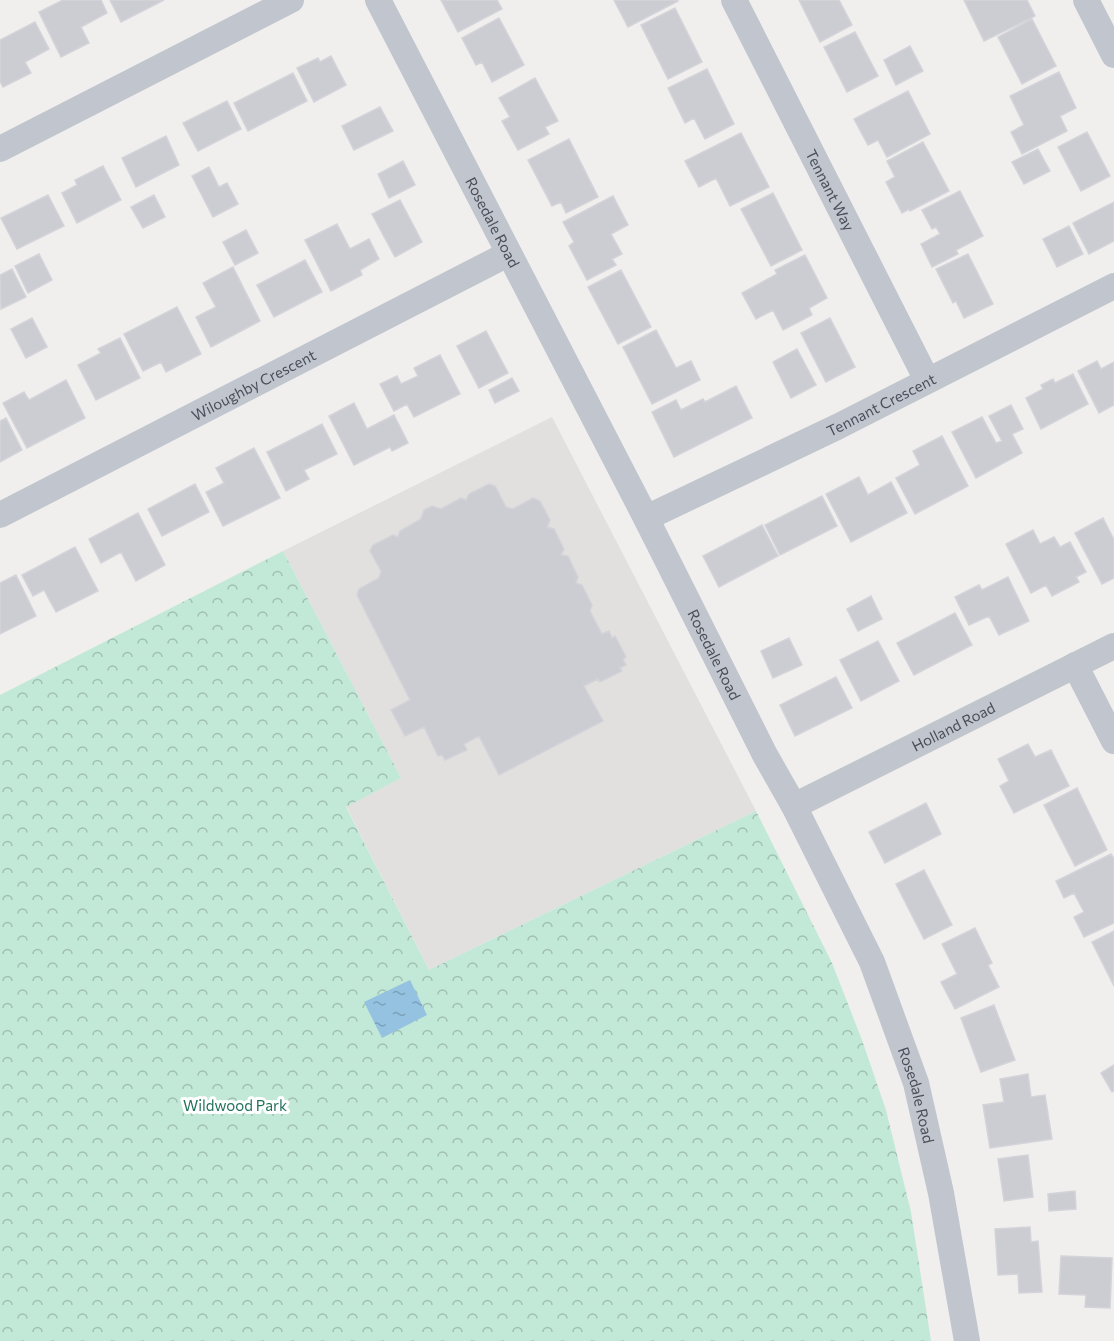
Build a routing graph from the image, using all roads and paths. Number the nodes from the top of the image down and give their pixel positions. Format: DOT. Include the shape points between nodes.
graph roads {
  1 [pos="291,0"];
  2 [pos="378,0"];
  3 [pos="734,0"];
  4 [pos="1086,0"];
  5 [pos="1114,55"];
  6 [pos="0,149"];
  7 [pos="508,254"];
  8 [pos="1114,286"];
  9 [pos="927,381"];
  10 [pos="0,515"];
  11 [pos="646,518"];
  12 [pos="1114,646"];
  13 [pos="1075,665"];
  14 [pos="1114,741"];
  15 [pos="794,806"];
  16 [pos="967,1341"];
  1 -- 6 [label="street"];
  2 -- 7 [label="street, Rosedale Road"];
  3 -- 9 [label="street, Tennant Way"];
  4 -- 5 [label="street"];
  7 -- 10 [label="street, Wiloughby Crescent"];
  7 -- 11 [label="street, Rosedale Road"];
  8 -- 9 [label="street, Tennant Crescent"];
  9 -- 11 [label="street, Tennant Crescent"];
  11 -- 15 [label="street, Rosedale Road"];
  12 -- 13 [label="street, Holland Road"];
  13 -- 14 [label="street"];
  13 -- 15 [label="street, Holland Road"];
  15 -- 16 [label="street, Rosedale Road" via="872,963 916,1083 941,1193"];
}
